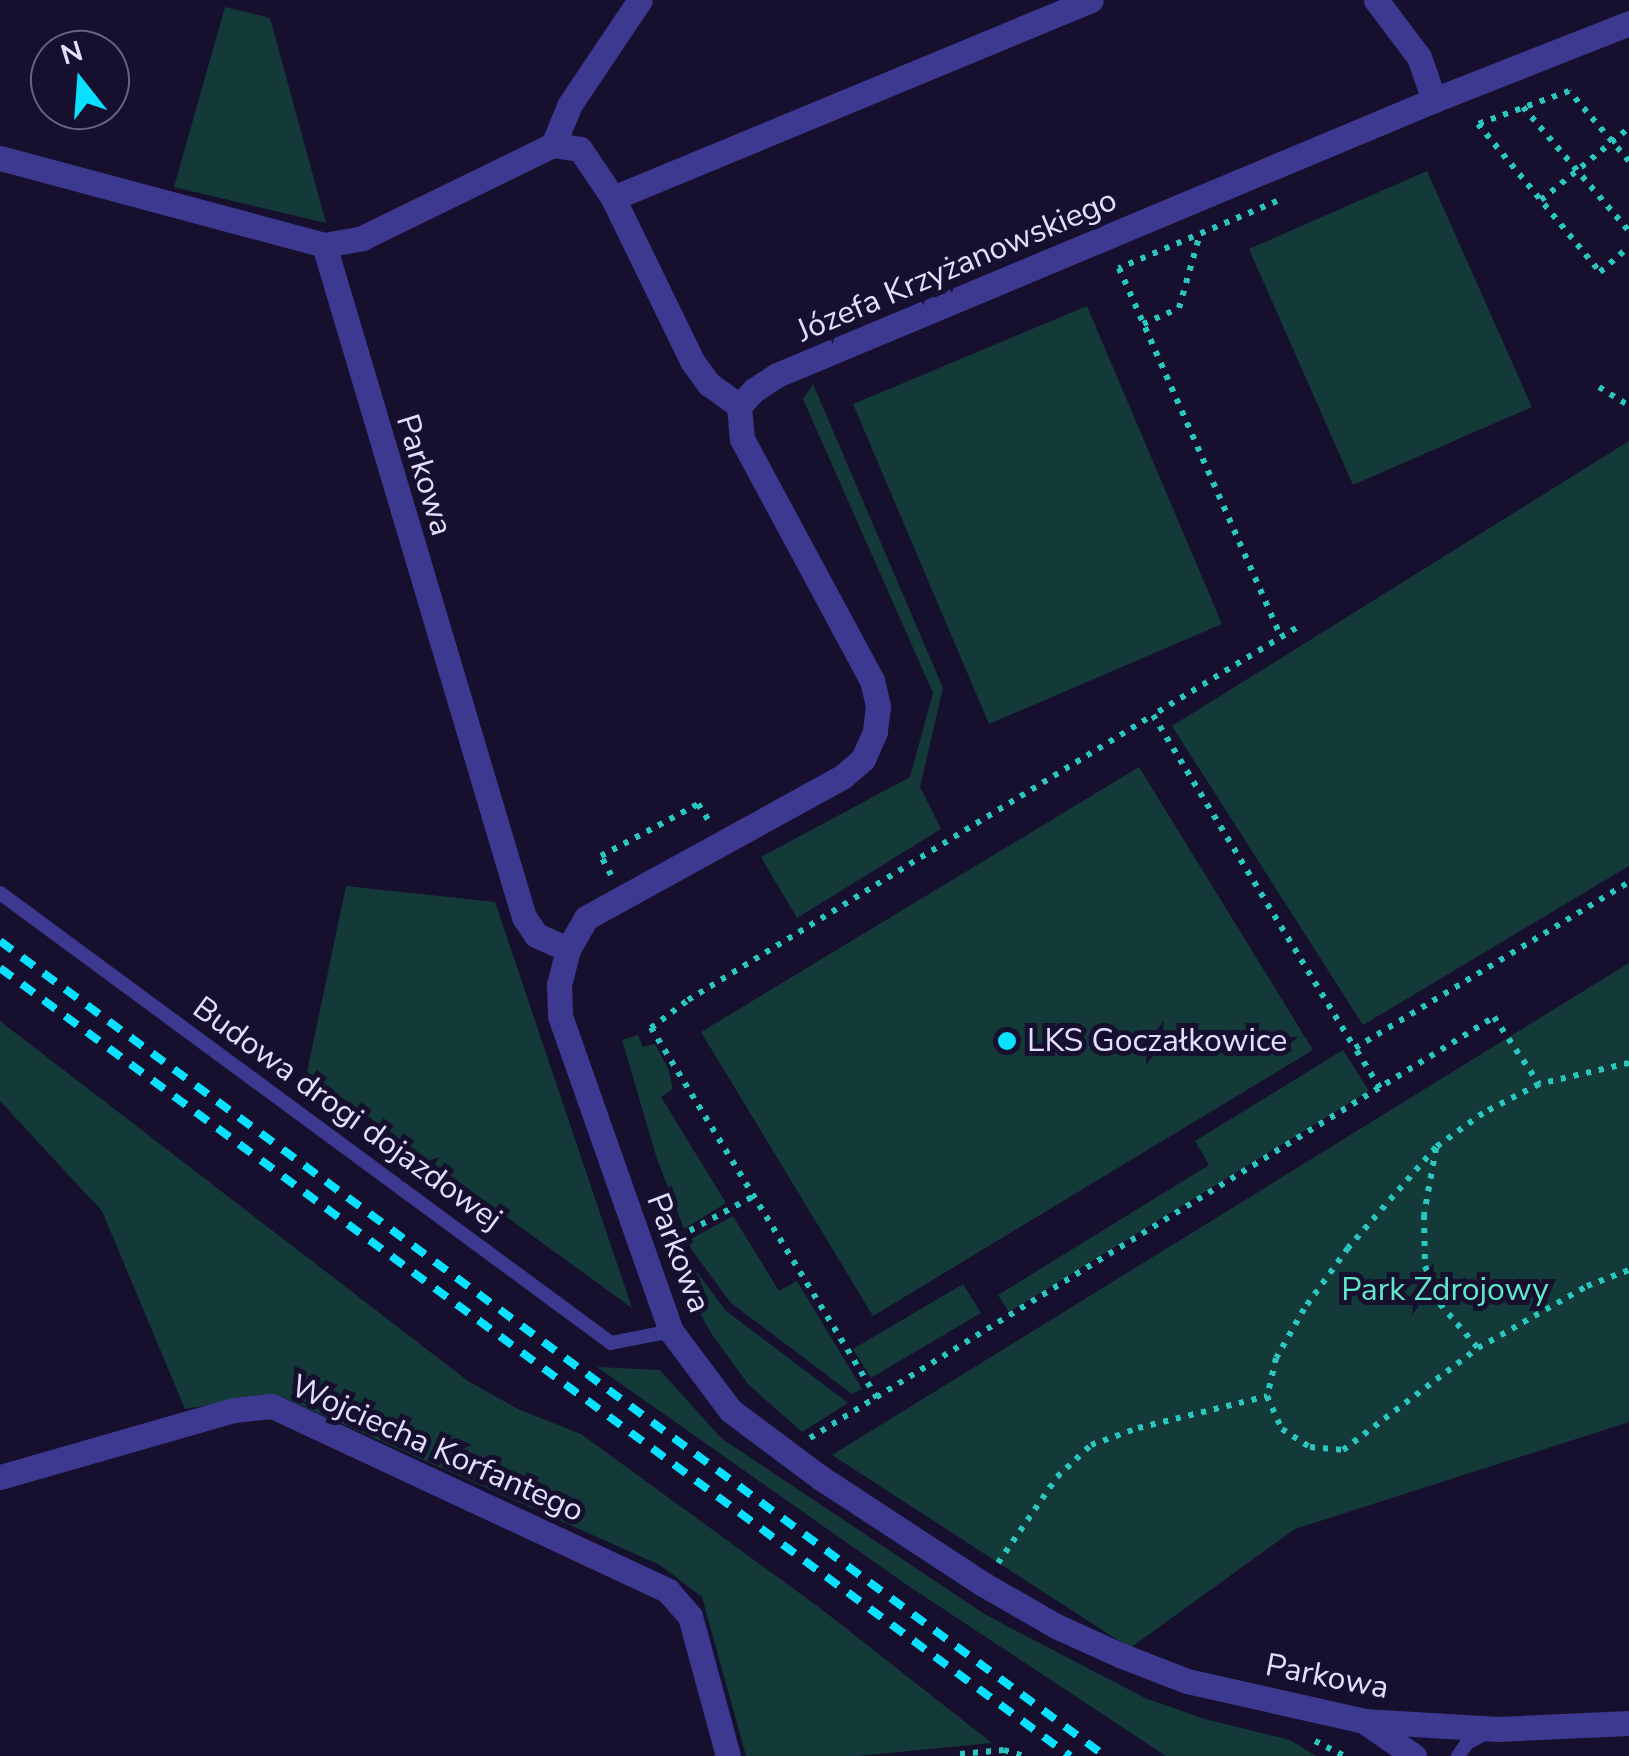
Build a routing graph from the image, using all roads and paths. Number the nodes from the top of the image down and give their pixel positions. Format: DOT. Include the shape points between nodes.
graph roads {
  1 [pos="640,0"];
  2 [pos="1091,0"];
  3 [pos="1376,0"];
  4 [pos="1629,23"];
  5 [pos="1434,100"];
  6 [pos="1523,107"];
  7 [pos="1629,128"];
  8 [pos="1612,142"];
  9 [pos="553,145"];
  10 [pos="0,158"];
  11 [pos="1629,161"];
  12 [pos="1578,170"];
  13 [pos="1288,196"];
  14 [pos="613,198"];
  15 [pos="1540,200"];
  16 [pos="1629,232"];
  17 [pos="1200,234"];
  18 [pos="324,245"];
  19 [pos="1629,246"];
  20 [pos="1143,324"];
  21 [pos="1599,388"];
  22 [pos="739,406"];
  23 [pos="1629,406"];
  24 [pos="1296,628"];
  25 [pos="1280,637"];
  26 [pos="1153,715"];
  27 [pos="1629,882"];
  28 [pos="0,893"];
  29 [pos="568,949"];
  30 [pos="1355,1048"];
  31 [pos="1629,1064"];
  32 [pos="1538,1084"];
  33 [pos="1380,1088"];
  34 [pos="1436,1148"];
  35 [pos="754,1196"];
  36 [pos="661,1245"];
  37 [pos="1629,1270"];
  38 [pos="671,1331"];
  39 [pos="1478,1348"];
  40 [pos="1267,1396"];
  41 [pos="877,1398"];
  42 [pos="804,1442"];
  43 [pos="0,1477"];
  44 [pos="995,1568"];
  45 [pos="1364,1721"];
  46 [pos="1629,1723"];
  47 [pos="1498,1729"];
  48 [pos="1303,1734"];
  49 [pos="960,1754"];
  50 [pos="728,1756"];
  51 [pos="1024,1756"];
  52 [pos="1344,1756"];
  53 [pos="1414,1756"];
  54 [pos="1458,1756"];
  1 -- 9 [label="street" via="570,104"];
  2 -- 14 [label="street"];
  3 -- 5 [label="street" via="1419,56"];
  4 -- 5 [label="street, Józefa Krzyżanowskiego"];
  5 -- 22 [label="street, Józefa Krzyżanowskiego" via="777,375"];
  6 -- 8 [label="path" via="1569,91"];
  6 -- 12 [label="path"];
  6 -- 15 [label="path" via="1478,124"];
  7 -- 8 [label="path"];
  8 -- 11 [label="path"];
  8 -- 12 [label="path"];
  9 -- 14 [label="street" via="580,149"];
  9 -- 18 [label="street" via="362,238"];
  10 -- 18 [label="street"];
  12 -- 15 [label="path"];
  12 -- 16 [label="path"];
  13 -- 17 [label="path"];
  14 -- 22 [label="street" via="692,361"];
  15 -- 19 [label="path" via="1600,272"];
  17 -- 20 [label="path" via="1179,308"];
  17 -- 20 [label="path" via="1119,268"];
  18 -- 29 [label="street, Parkowa" via="524,917 536,935"];
  20 -- 25 [label="path"];
  21 -- 23 [label="path"];
  22 -- 29 [label="street" via="742,440 872,680 876,732 863,759 842,777 586,918"];
  24 -- 25 [label="path"];
  25 -- 26 [label="path"];
  26 -- 30 [label="path"];
  26 -- 35 [label="path" via="651,1028"];
  27 -- 30 [label="path"];
  28 -- 38 [label="lane, Budowa drogi dojazdowej" via="611,1343"];
  29 -- 38 [label="street, Parkowa" via="560,1016"];
  30 -- 33 [label="path"];
  31 -- 32 [label="path"];
  32 -- 33 [label="path" via="1494,1017"];
  32 -- 34 [label="path"];
  33 -- 41 [label="path"];
  34 -- 39 [label="path" via="1424,1215 1425,1266 1440,1304"];
  34 -- 40 [label="path" via="1304,1309 1276,1358"];
  35 -- 36 [label="path"];
  35 -- 41 [label="path"];
  37 -- 39 [label="path" via="1587,1286"];
  38 -- 45 [label="street, Parkowa" via="730,1410 837,1489 1056,1626 1187,1682"];
  39 -- 40 [label="path" via="1342,1450 1310,1447 1282,1429"];
  40 -- 44 [label="path" via="1091,1445 1057,1477"];
  41 -- 42 [label="path"];
  43 -- 50 [label="street, Wojciecha Korfantego" via="234,1410 272,1406 668,1590 690,1616"];
  45 -- 47 [label="street, Parkowa"];
  45 -- 53 [label="street"];
  46 -- 47 [label="street, Parkowa"];
  47 -- 54 [label="lane" via="1477,1736"];
  48 -- 52 [label="path"];
  49 -- 51 [label="path" via="1004,1750"];
}
